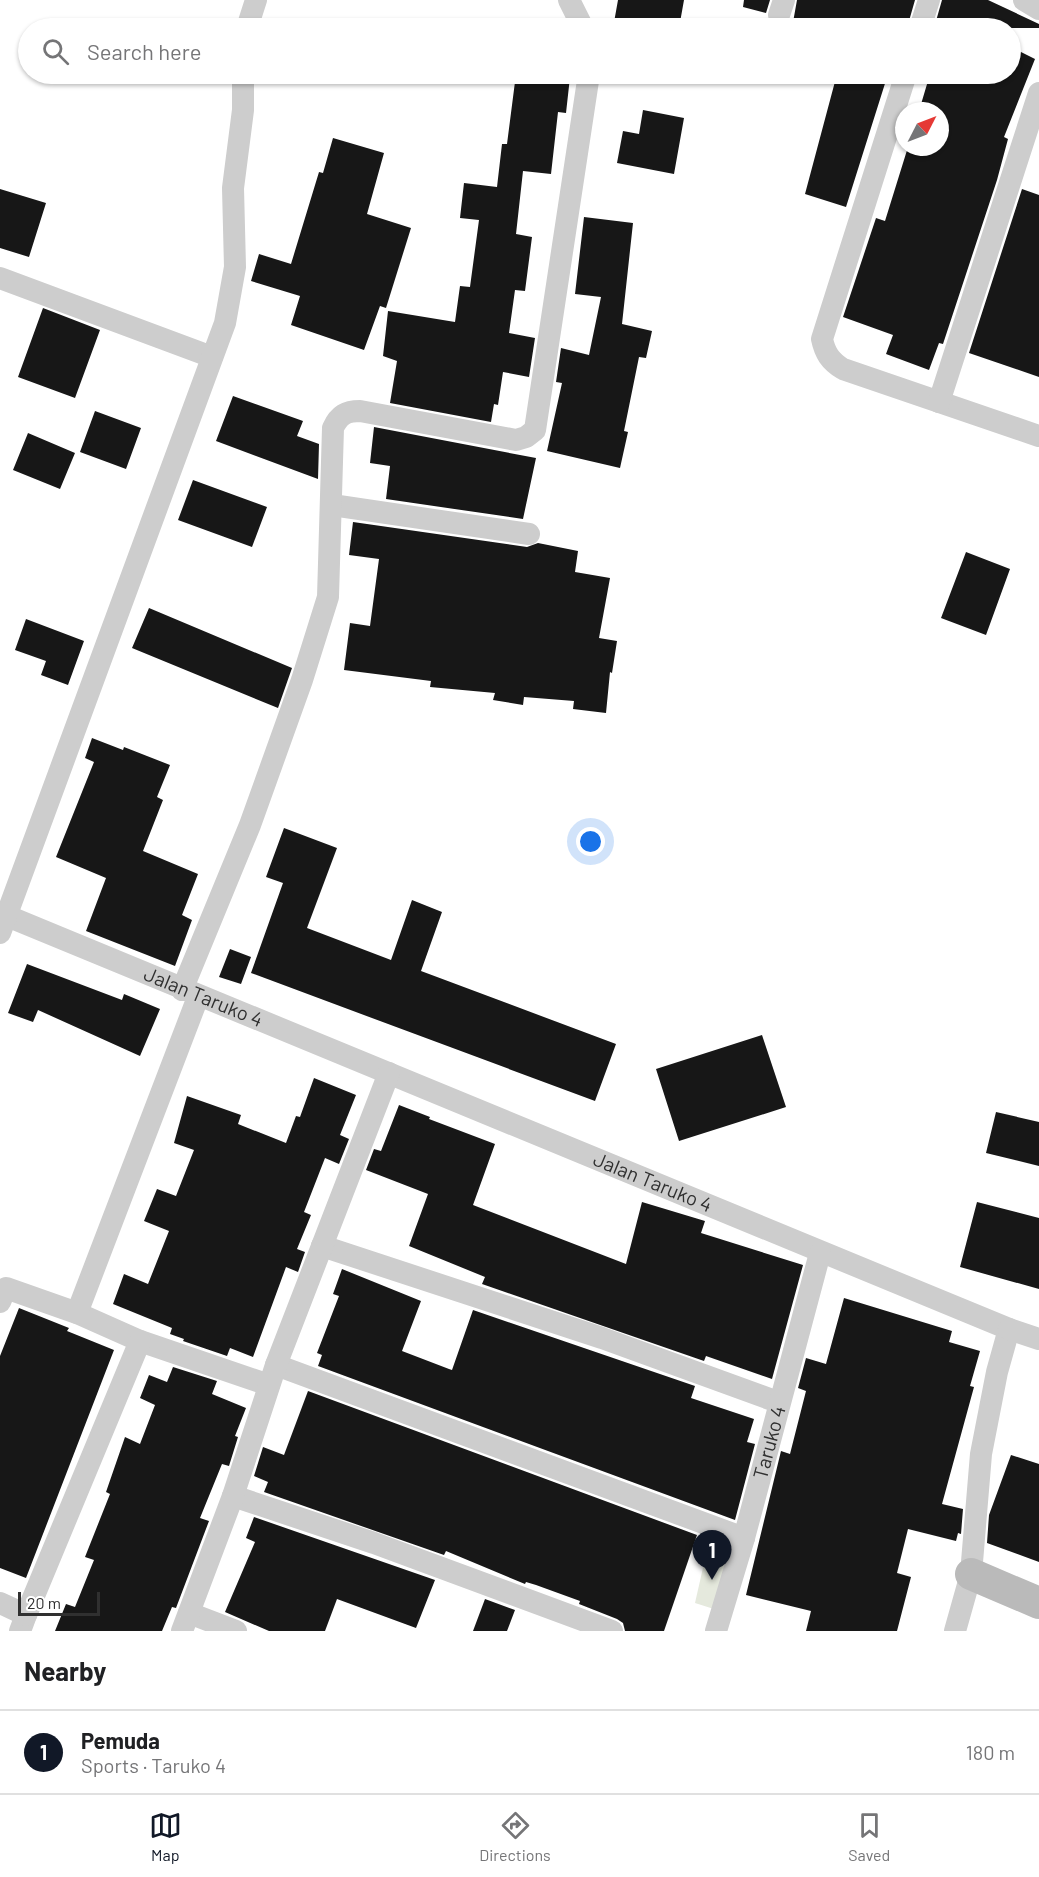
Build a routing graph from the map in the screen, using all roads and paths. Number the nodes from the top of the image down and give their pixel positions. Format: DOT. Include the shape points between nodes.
graph roads {
  1 [pos="256,0"];
  2 [pos="569,0"];
  3 [pos="929,0"];
  4 [pos="1024,0"];
  5 [pos="1039,9"];
  6 [pos="250,18"];
  7 [pos="578,18"];
  8 [pos="923,18"];
  9 [pos="243,84"];
  10 [pos="587,84"];
  11 [pos="903,84"];
  12 [pos="1039,93"];
  13 [pos="0,278"];
  14 [pos="212,357"];
  15 [pos="939,402"];
  16 [pos="1039,436"];
  17 [pos="332,505"];
  18 [pos="529,534"];
  19 [pos="2,921"];
  20 [pos="190,993"];
  21 [pos="389,1073"];
  22 [pos="322,1246"];
  23 [pos="820,1253"];
  24 [pos="0,1302"];
  25 [pos="77,1313"];
  26 [pos="1009,1329"];
  27 [pos="1039,1339"];
  28 [pos="140,1341"];
  29 [pos="272,1375"];
  30 [pos="778,1402"];
  31 [pos="232,1496"];
  32 [pos="744,1538"];
  33 [pos="971,1574"];
  34 [pos="0,1603"];
  35 [pos="1039,1603"];
  36 [pos="186,1622"];
  37 [pos="23,1623"];
  38 [pos="236,1631"];
  39 [pos="612,1631"];
  40 [pos="716,1631"];
  41 [pos="955,1631"];
  1 -- 6 [label="street"];
  2 -- 7 [label="street"];
  3 -- 8 [label="street"];
  4 -- 5 [label="street"];
  9 -- 14 [label="street" via="233,188 235,267 225,323"];
  10 -- 17 [label="street" via="535,429 516,440 360,411 345,412 333,428"];
  11 -- 15 [label="street" via="822,339 825,352 843,369"];
  12 -- 15 [label="street"];
  13 -- 14 [label="street"];
  14 -- 19 [label="street"];
  15 -- 16 [label="street"];
  17 -- 18 [label="street"];
  17 -- 20 [label="street" via="328,597"];
  19 -- 20 [label="street, Jalan Taruko 4"];
  20 -- 21 [label="street, Jalan Taruko 4"];
  20 -- 25 [label="street"];
  21 -- 22 [label="street"];
  21 -- 23 [label="street, Jalan Taruko 4"];
  22 -- 29 [label="street"];
  22 -- 30 [label="street" via="602,1338"];
  23 -- 26 [label="street, Jalan Taruko 4"];
  23 -- 30 [label="street, Taruko 4"];
  24 -- 25 [label="street" via="6,1288"];
  25 -- 28 [label="street"];
  26 -- 27 [label="street, Jalan Taruko 4"];
  26 -- 33 [label="street" via="981,1454"];
  28 -- 29 [label="street"];
  28 -- 37 [label="street"];
  29 -- 31 [label="street"];
  29 -- 32 [label="street"];
  30 -- 32 [label="street, Taruko 4"];
  31 -- 36 [label="street"];
  31 -- 39 [label="street" via="374,1543"];
  32 -- 40 [label="street, Taruko 4"];
  33 -- 35 [label="street"];
  33 -- 41 [label="street"];
  34 -- 37 [label="street"];
  36 -- 38 [label="street"];
}
